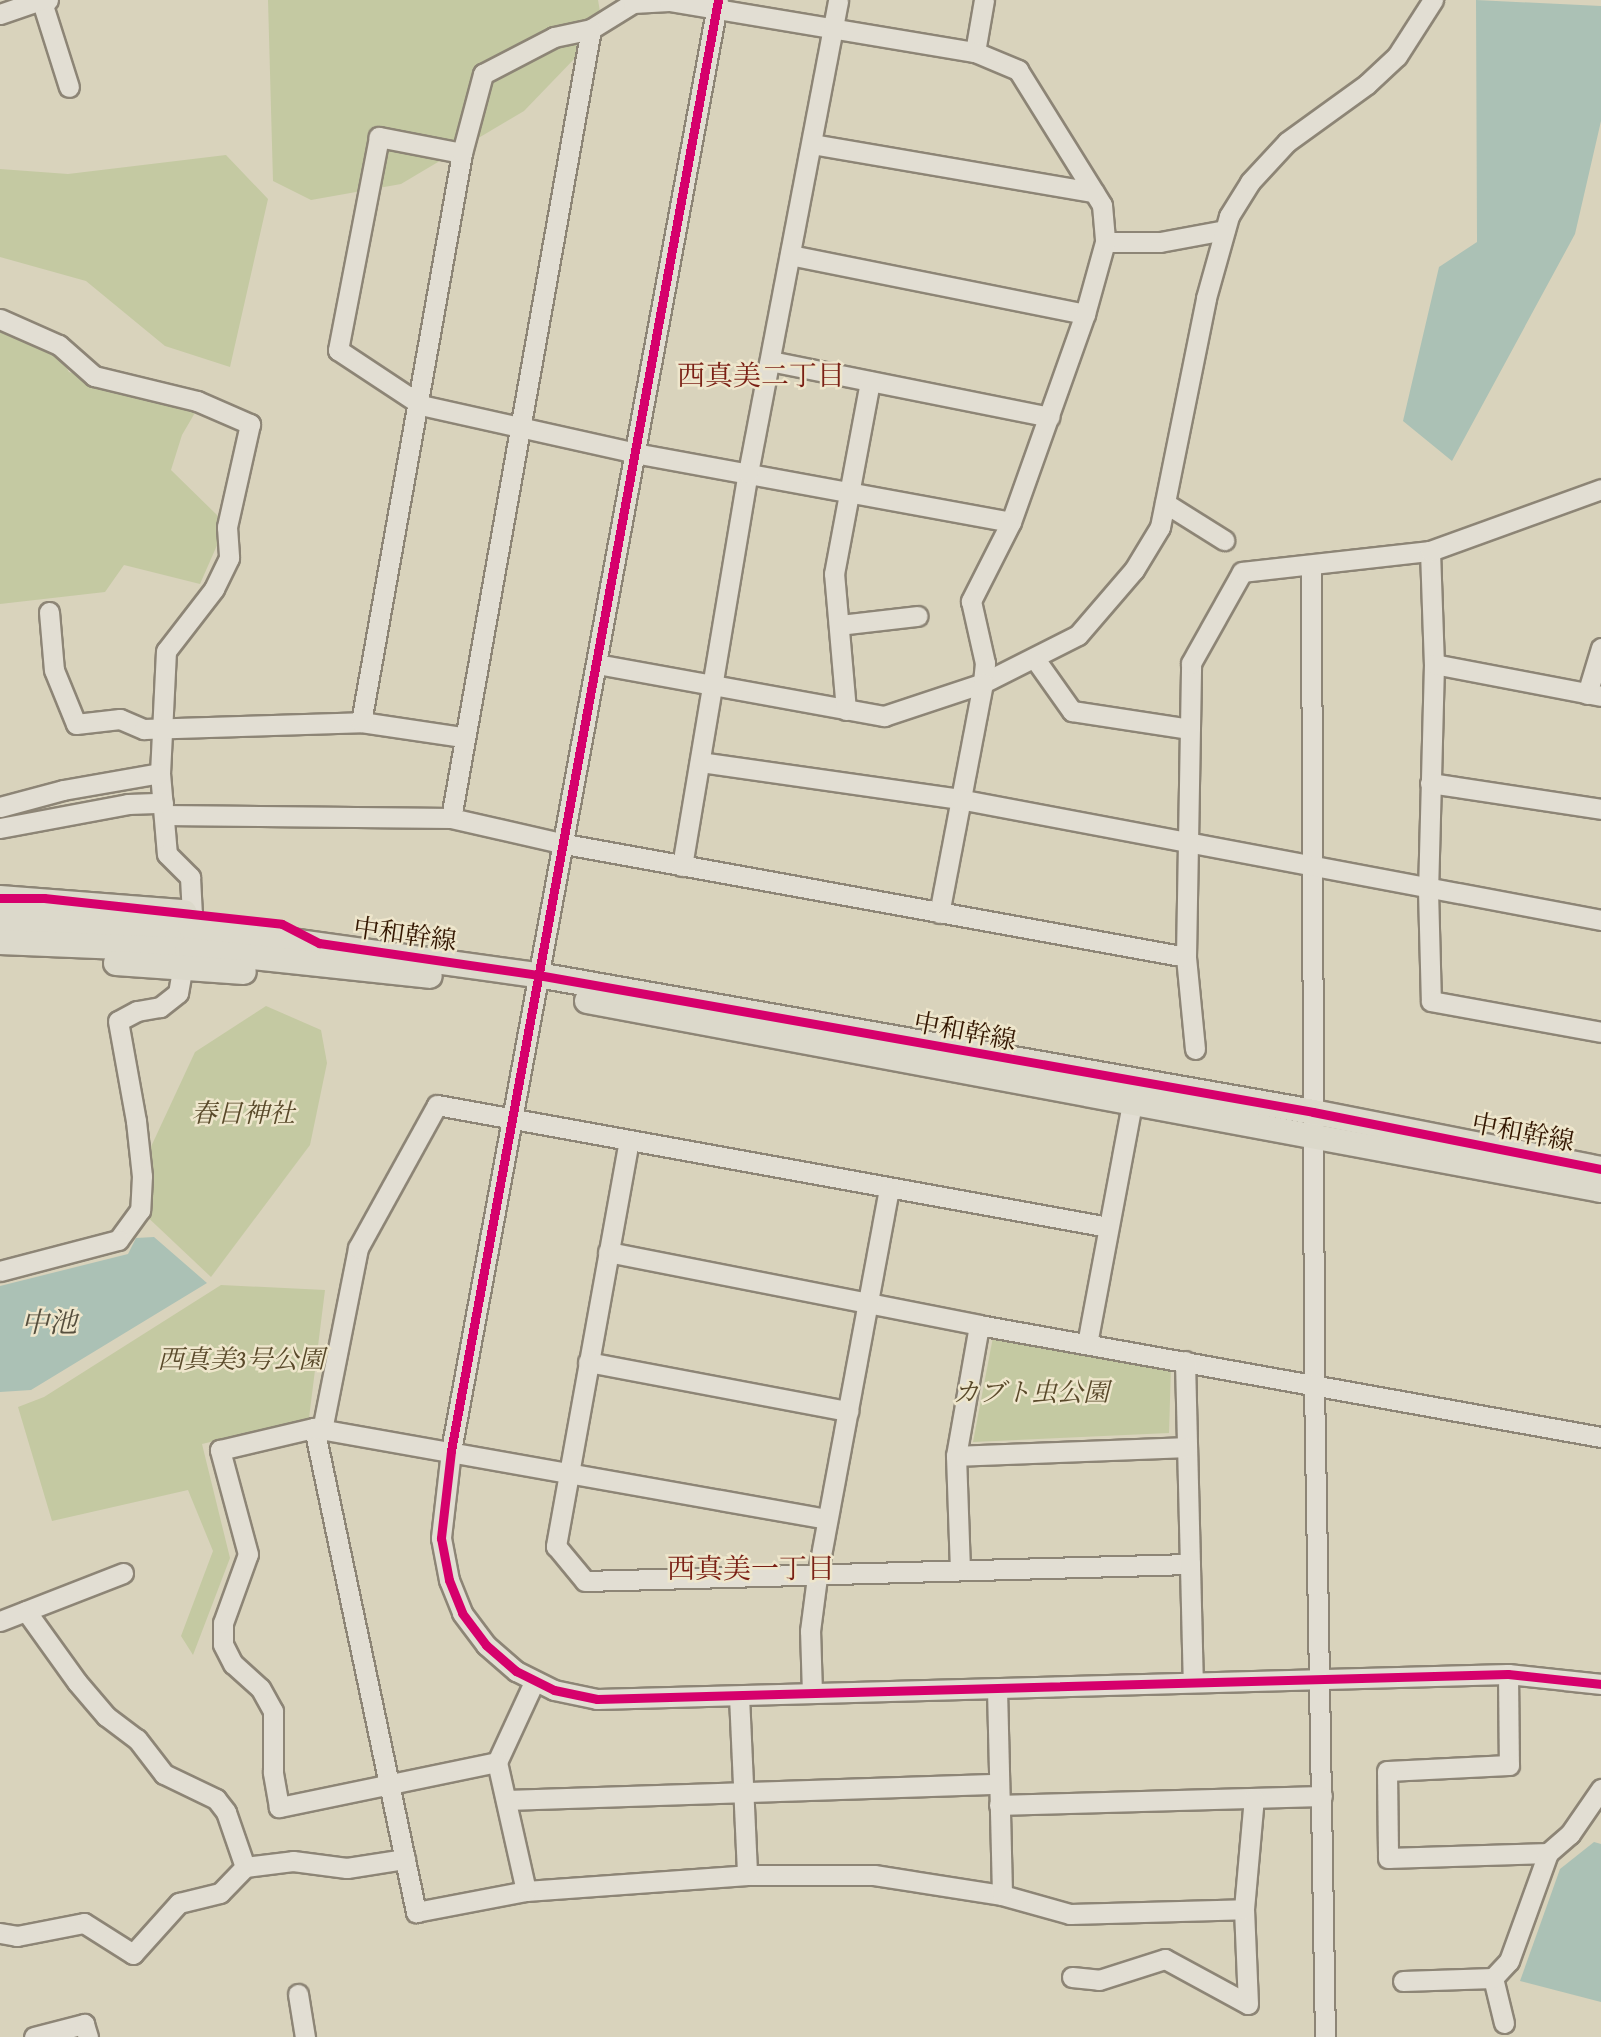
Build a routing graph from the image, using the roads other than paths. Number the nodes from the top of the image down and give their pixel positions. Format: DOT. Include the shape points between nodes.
graph roads {
  1 [pos="838,0"];
  2 [pos="984,0"];
  3 [pos="1433,0"];
  4 [pos="43,1"];
  5 [pos="717,6"];
  6 [pos="0,14"];
  7 [pos="591,29"];
  8 [pos="832,29"];
  9 [pos="975,52"];
  10 [pos="69,87"];
  11 [pos="812,144"];
  12 [pos="462,153"];
  13 [pos="1094,192"];
  14 [pos="1225,230"];
  15 [pos="1105,242"];
  16 [pos="790,255"];
  17 [pos="1086,314"];
  18 [pos="0,319"];
  19 [pos="770,361"];
  20 [pos="870,381"];
  21 [pos="421,405"];
  22 [pos="1049,417"];
  23 [pos="522,430"];
  24 [pos="635,453"];
  25 [pos="748,473"];
  26 [pos="1601,489"];
  27 [pos="849,492"];
  28 [pos="1165,503"];
  29 [pos="1012,522"];
  30 [pos="1224,540"];
  31 [pos="1430,551"];
  32 [pos="1311,566"];
  33 [pos="49,612"];
  34 [pos="917,616"];
  35 [pos="839,625"];
  36 [pos="1601,648"];
  37 [pos="1035,659"];
  38 [pos="597,664"];
  39 [pos="1434,664"];
  40 [pos="984,683"];
  41 [pos="712,688"];
  42 [pos="1594,695"];
  43 [pos="846,710"];
  44 [pos="361,722"];
  45 [pos="162,725"];
  46 [pos="1190,729"];
  47 [pos="463,737"];
  48 [pos="700,762"];
  49 [pos="160,773"];
  50 [pos="1430,783"];
  51 [pos="958,799"];
  52 [pos="0,807"];
  53 [pos="164,809"];
  54 [pos="1601,809"];
  55 [pos="451,818"];
  56 [pos="1,827"];
  57 [pos="1188,842"];
  58 [pos="565,844"];
  59 [pos="682,866"];
  60 [pos="1313,866"];
  61 [pos="1429,890"];
  62 [pos="0,898"];
  63 [pos="939,913"];
  64 [pos="0,920"];
  65 [pos="1601,920"];
  66 [pos="188,940"];
  67 [pos="0,942"];
  68 [pos="0,957"];
  69 [pos="1186,957"];
  70 [pos="537,983"];
  71 [pos="1601,1032"];
  72 [pos="1195,1049"];
  73 [pos="1132,1103"];
  74 [pos="1313,1112"];
  75 [pos="513,1119"];
  76 [pos="1312,1138"];
  77 [pos="629,1140"];
  78 [pos="1601,1169"];
  79 [pos="889,1188"];
  80 [pos="1601,1190"];
  81 [pos="1108,1227"];
  82 [pos="607,1252"];
  83 [pos="0,1271"];
  84 [pos="866,1303"];
  85 [pos="979,1325"];
  86 [pos="1087,1344"];
  87 [pos="588,1362"];
  88 [pos="1185,1362"];
  89 [pos="1314,1383"];
  90 [pos="848,1411"];
  91 [pos="318,1429"];
  92 [pos="1601,1437"];
  93 [pos="1186,1447"];
  94 [pos="451,1451"];
  95 [pos="956,1456"];
  96 [pos="568,1471"];
  97 [pos="827,1519"];
  98 [pos="1190,1564"];
  99 [pos="960,1570"];
  100 [pos="123,1573"];
  101 [pos="817,1577"];
  102 [pos="26,1612"];
  103 [pos="0,1621"];
  104 [pos="1508,1674"];
  105 [pos="1318,1677"];
  106 [pos="534,1682"];
  107 [pos="1193,1682"];
  108 [pos="1601,1684"];
  109 [pos="996,1689"];
  110 [pos="812,1693"];
  111 [pos="739,1696"];
  112 [pos="497,1762"];
  113 [pos="999,1784"];
  114 [pos="390,1785"];
  115 [pos="743,1792"];
  116 [pos="1600,1793"];
  117 [pos="1322,1796"];
  118 [pos="1254,1798"];
  119 [pos="506,1800"];
  120 [pos="999,1805"];
  121 [pos="1548,1853"];
  122 [pos="405,1859"];
  123 [pos="245,1867"];
  124 [pos="747,1875"];
  125 [pos="526,1891"];
  126 [pos="1002,1895"];
  127 [pos="1244,1909"];
  128 [pos="0,1933"];
  129 [pos="1072,1976"];
  130 [pos="1493,1978"];
  131 [pos="1403,1981"];
  132 [pos="298,1994"];
  133 [pos="1504,2023"];
  134 [pos="34,2037"];
  135 [pos="88,2037"];
  136 [pos="305,2037"];
  137 [pos="1325,2037"];
  1 -- 8 [label="street"];
  2 -- 9 [label="street"];
  3 -- 14 [label="street" via="1397,56 1367,84 1287,142 1250,182"];
  4 -- 6 [label="street"];
  4 -- 10 [label="street"];
  5 -- 7 [label="street" via="633,3"];
  5 -- 8 [label="street"];
  5 -- 24 [label="street"];
  7 -- 12 [label="street" via="554,37 483,74"];
  7 -- 23 [label="street"];
  8 -- 9 [label="street"];
  8 -- 11 [label="street"];
  9 -- 13 [label="street" via="1017,70"];
  11 -- 13 [label="street"];
  11 -- 16 [label="street"];
  12 -- 21 [label="street"];
  12 -- 21 [label="street" via="379,137 338,350"];
  13 -- 15 [label="street" via="1102,205"];
  14 -- 15 [label="street" via="1160,242"];
  14 -- 28 [label="street" via="1206,298"];
  15 -- 17 [label="street"];
  16 -- 17 [label="street"];
  16 -- 19 [label="street"];
  17 -- 22 [label="street"];
  18 -- 45 [label="street" via="59,345 94,376 197,401 250,424 227,527 229,558 214,589 166,650"];
  19 -- 20 [label="street"];
  19 -- 25 [label="street"];
  20 -- 22 [label="street"];
  20 -- 27 [label="street"];
  21 -- 23 [label="street"];
  21 -- 44 [label="street"];
  22 -- 29 [label="street"];
  23 -- 24 [label="street"];
  23 -- 47 [label="street"];
  24 -- 25 [label="street"];
  24 -- 38 [label="street"];
  25 -- 27 [label="street"];
  25 -- 41 [label="street"];
  26 -- 31 [label="street"];
  27 -- 29 [label="street"];
  27 -- 35 [label="street" via="834,574"];
  28 -- 30 [label="street"];
  28 -- 37 [label="street" via="1160,527 1126,580 1078,635"];
  29 -- 40 [label="street" via="971,601 985,663"];
  31 -- 32 [label="street"];
  31 -- 39 [label="street"];
  32 -- 46 [label="street" via="1242,572 1191,663"];
  32 -- 60 [label="street"];
  33 -- 45 [label="street" via="54,670 76,724 120,719 145,729"];
  34 -- 35 [label="street"];
  35 -- 43 [label="street"];
  36 -- 42 [label="street"];
  37 -- 40 [label="street"];
  37 -- 46 [label="street" via="1072,711"];
  38 -- 41 [label="street"];
  38 -- 58 [label="street"];
  39 -- 42 [label="street"];
  39 -- 50 [label="street"];
  40 -- 43 [label="street" via="884,716"];
  40 -- 51 [label="street"];
  41 -- 43 [label="street"];
  41 -- 48 [label="street"];
  44 -- 45 [label="street"];
  44 -- 47 [label="street"];
  45 -- 49 [label="street"];
  46 -- 57 [label="street"];
  47 -- 55 [label="street"];
  48 -- 51 [label="street"];
  48 -- 59 [label="street"];
  49 -- 52 [label="street" via="63,790"];
  49 -- 53 [label="street"];
  50 -- 54 [label="street"];
  50 -- 61 [label="street"];
  51 -- 57 [label="street"];
  51 -- 63 [label="street"];
  53 -- 55 [label="street"];
  53 -- 56 [label="street" via="128,804"];
  53 -- 66 [label="street" via="166,854 190,877"];
  55 -- 58 [label="street"];
  57 -- 60 [label="street"];
  57 -- 69 [label="street"];
  58 -- 59 [label="street"];
  58 -- 70 [label="street"];
  59 -- 63 [label="street"];
  60 -- 61 [label="street"];
  60 -- 74 [label="street"];
  61 -- 65 [label="street"];
  61 -- 71 [label="street" via="1431,1001"];
  62 -- 66 [label="main road"];
  63 -- 69 [label="street"];
  64 -- 66 [label="main road"];
  66 -- 67 [label="main road"];
  66 -- 68 [label="main road"];
  66 -- 70 [label="main road, 中和幹線" via="280,973 342,967"];
  66 -- 70 [label="main road, 中和幹線" via="282,924 319,943"];
  66 -- 83 [label="street" via="178,993 160,1007 118,1021 136,1121 141,1210 118,1240"];
  69 -- 72 [label="street"];
  70 -- 73 [label="main road, 中和幹線"];
  70 -- 74 [label="main road, 中和幹線"];
  70 -- 75 [label="street"];
  73 -- 76 [label="main road, 中和幹線"];
  73 -- 81 [label="street"];
  74 -- 76 [label="street"];
  74 -- 78 [label="main road, 中和幹線"];
  75 -- 77 [label="street"];
  75 -- 91 [label="street" via="437,1105 358,1248"];
  75 -- 94 [label="street"];
  76 -- 80 [label="main road, 中和幹線"];
  76 -- 89 [label="street"];
  77 -- 79 [label="street"];
  77 -- 82 [label="street"];
  79 -- 81 [label="street"];
  79 -- 84 [label="street"];
  81 -- 86 [label="street"];
  82 -- 84 [label="street"];
  82 -- 87 [label="street"];
  84 -- 85 [label="street"];
  84 -- 90 [label="street"];
  85 -- 86 [label="street"];
  85 -- 95 [label="street"];
  86 -- 88 [label="street"];
  87 -- 90 [label="street"];
  87 -- 96 [label="street"];
  88 -- 89 [label="street"];
  88 -- 93 [label="street"];
  89 -- 92 [label="street"];
  89 -- 105 [label="street"];
  90 -- 97 [label="street"];
  91 -- 94 [label="street"];
  91 -- 114 [label="street"];
  91 -- 114 [label="street" via="220,1450 248,1554 223,1623 223,1644 233,1664 260,1688 273,1712 273,1772 279,1807"];
  93 -- 95 [label="street"];
  93 -- 98 [label="street"];
  94 -- 96 [label="street"];
  94 -- 106 [label="street" via="442,1515 449,1580 462,1613 480,1637 498,1657"];
  95 -- 99 [label="street"];
  96 -- 97 [label="street"];
  96 -- 101 [label="street" via="556,1546 585,1581"];
  97 -- 101 [label="street"];
  98 -- 99 [label="street"];
  98 -- 107 [label="street"];
  99 -- 101 [label="street"];
  100 -- 102 [label="street"];
  101 -- 110 [label="street" via="810,1631"];
  102 -- 103 [label="street"];
  102 -- 123 [label="street" via="77,1682 106,1716 137,1739 164,1774 216,1799 226,1812"];
  104 -- 105 [label="street"];
  104 -- 108 [label="street"];
  104 -- 121 [label="street" via="1509,1765 1387,1771 1388,1858"];
  105 -- 107 [label="street"];
  105 -- 117 [label="street"];
  106 -- 111 [label="street" via="597,1699"];
  106 -- 112 [label="street"];
  107 -- 109 [label="street"];
  109 -- 110 [label="street"];
  109 -- 113 [label="street"];
  110 -- 111 [label="street"];
  111 -- 115 [label="street"];
  112 -- 114 [label="street"];
  112 -- 119 [label="street"];
  113 -- 115 [label="street"];
  113 -- 120 [label="street"];
  114 -- 122 [label="street"];
  115 -- 119 [label="street"];
  115 -- 124 [label="street"];
  116 -- 121 [label="street" via="1570,1834"];
  117 -- 118 [label="street"];
  117 -- 137 [label="street"];
  118 -- 120 [label="street"];
  118 -- 127 [label="street"];
  119 -- 125 [label="street"];
  120 -- 126 [label="street"];
  121 -- 130 [label="street" via="1509,1961"];
  122 -- 123 [label="street" via="347,1868 293,1861"];
  122 -- 125 [label="street" via="416,1912"];
  123 -- 128 [label="street" via="220,1893 179,1903 133,1954 84,1923 17,1936"];
  124 -- 125 [label="street"];
  124 -- 126 [label="street" via="874,1875"];
  126 -- 127 [label="street" via="1070,1914"];
  127 -- 129 [label="street" via="1248,2004 1165,1959 1098,1980"];
  130 -- 131 [label="street"];
  130 -- 133 [label="street"];
  132 -- 136 [label="street"];
  134 -- 135 [label="street" via="85,2024"];
}
